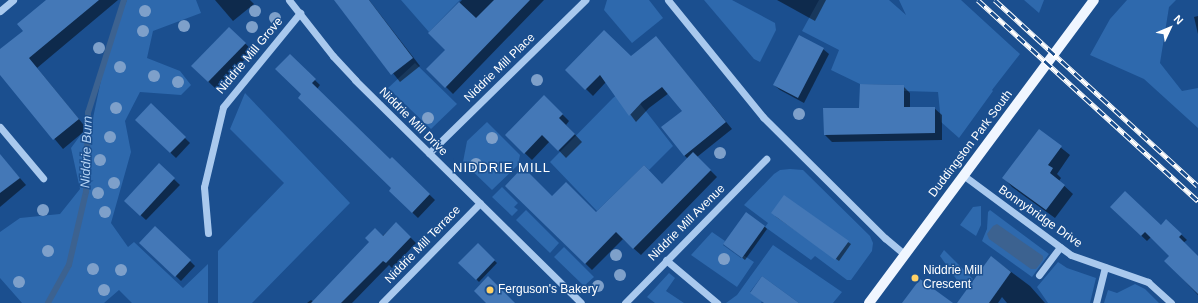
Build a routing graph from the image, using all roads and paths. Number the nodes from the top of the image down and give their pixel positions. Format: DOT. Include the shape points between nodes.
graph roads {
  1 [pos="13,0"];
  2 [pos="289,0"];
  3 [pos="585,0"];
  4 [pos="668,0"];
  5 [pos="1094,0"];
  6 [pos="0,10"];
  7 [pos="300,14"];
  8 [pos="0,127"];
  9 [pos="429,153"];
  10 [pos="766,159"];
  11 [pos="963,175"];
  12 [pos="43,178"];
  13 [pos="480,203"];
  14 [pos="208,233"];
  15 [pos="1060,248"];
  16 [pos="904,255"];
  17 [pos="666,260"];
  18 [pos="1105,267"];
  19 [pos="1039,275"];
  20 [pos="382,303"];
  21 [pos="581,303"];
  22 [pos="624,303"];
  23 [pos="717,303"];
  24 [pos="868,303"];
  25 [pos="1096,303"];
  26 [pos="1171,303"];
  1 -- 6 [label="street"];
  2 -- 7 [label="street, Niddrie Mill Drive"];
  3 -- 9 [label="street, Niddrie Mill Place"];
  4 -- 16 [label="street" via="763,117"];
  5 -- 11 [label="main road, Duddingston Park South"];
  7 -- 9 [label="street, Niddrie Mill Drive" via="342,65"];
  7 -- 14 [label="street, Niddrie Mill Grove" via="223,107 204,187"];
  8 -- 12 [label="street"];
  9 -- 13 [label="street, Niddrie Mill Drive"];
  10 -- 17 [label="street, Niddrie Mill Avenue"];
  11 -- 15 [label="street, Bonnybridge Drive"];
  11 -- 16 [label="main road, Duddingston Park South"];
  13 -- 20 [label="street, Niddrie Mill Terrace"];
  13 -- 21 [label="street, Niddrie Mill Drive"];
  15 -- 18 [label="street, Bonnybridge Drive" via="1071,255"];
  15 -- 19 [label="street"];
  16 -- 24 [label="main road, Duddingston Park South"];
  17 -- 22 [label="street, Niddrie Mill Avenue"];
  17 -- 23 [label="street"];
  18 -- 25 [label="street"];
  18 -- 26 [label="street, Bonnybridge Drive" via="1148,282"];
}
